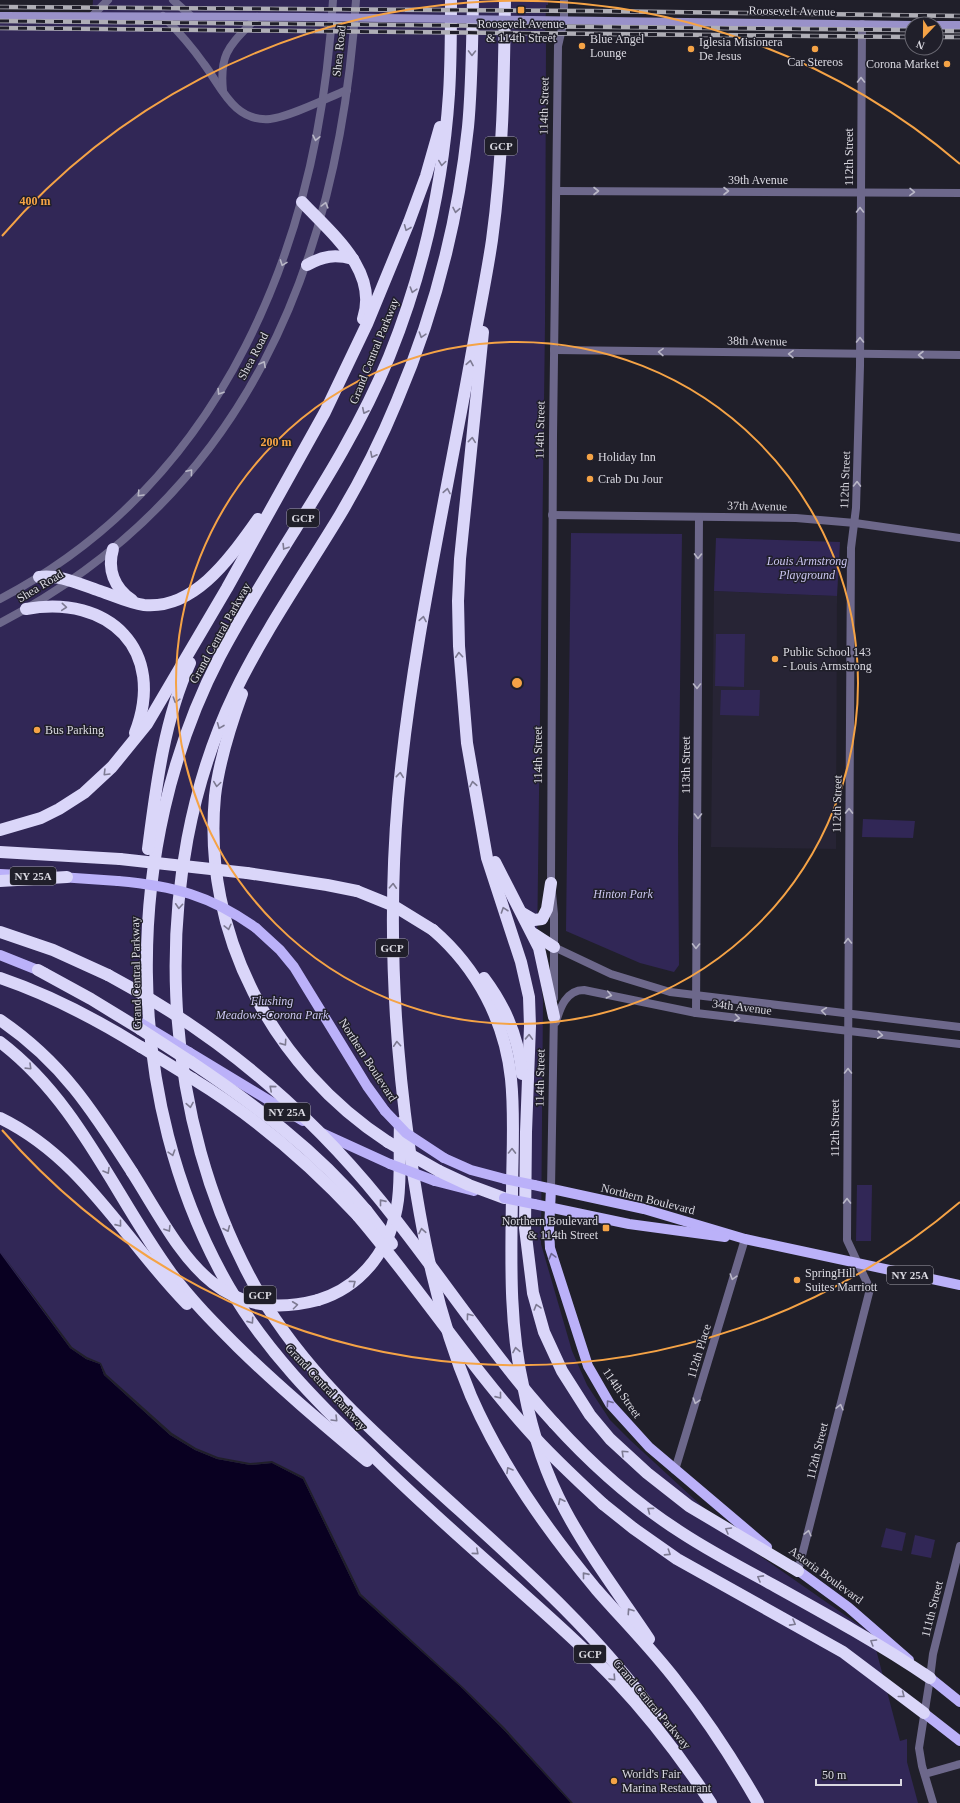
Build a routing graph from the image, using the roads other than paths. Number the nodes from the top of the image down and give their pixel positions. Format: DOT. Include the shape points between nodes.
graph roads {
  1 [pos="108,0"];
  2 [pos="173,0"];
  3 [pos="334,0"];
  4 [pos="356,0"];
  5 [pos="451,0"];
  6 [pos="473,0"];
  7 [pos="505,0"];
  8 [pos="564,0"];
  9 [pos="0,16"];
  10 [pos="92,16"];
  11 [pos="163,16"];
  12 [pos="191,16"];
  13 [pos="257,17"];
  14 [pos="564,20"];
  15 [pos="862,24"];
  16 [pos="904,25"];
  17 [pos="944,25"];
  18 [pos="960,25"];
  19 [pos="450,69"];
  20 [pos="347,90"];
  21 [pos="223,94"];
  22 [pos="323,99"];
  23 [pos="557,191"];
  24 [pos="860,192"];
  25 [pos="960,193"];
  26 [pos="302,202"];
  27 [pos="320,221"];
  28 [pos="492,240"];
  29 [pos="353,259"];
  30 [pos="307,265"];
  31 [pos="554,350"];
  32 [pos="860,355"];
  33 [pos="960,355"];
  34 [pos="339,384"];
  35 [pos="297,462"];
  36 [pos="552,515"];
  37 [pos="699,517"];
  38 [pos="855,523"];
  39 [pos="960,538"];
  40 [pos="113,549"];
  41 [pos="39,577"];
  42 [pos="71,581"];
  43 [pos="227,588"];
  44 [pos="0,599"];
  45 [pos="144,605"];
  46 [pos="26,609"];
  47 [pos="0,623"];
  48 [pos="262,640"];
  49 [pos="122,755"];
  50 [pos="482,828"];
  51 [pos="0,830"];
  52 [pos="0,852"];
  53 [pos="0,874"];
  54 [pos="67,877"];
  55 [pos="0,881"];
  56 [pos="551,883"];
  57 [pos="518,907"];
  58 [pos="433,930"];
  59 [pos="530,930"];
  60 [pos="0,932"];
  61 [pos="554,948"];
  62 [pos="0,955"];
  63 [pos="148,962"];
  64 [pos="38,970"];
  65 [pos="0,978"];
  66 [pos="696,996"];
  67 [pos="696,1013"];
  68 [pos="848,1013"];
  69 [pos="554,1017"];
  70 [pos="0,1020"];
  71 [pos="960,1027"];
  72 [pos="848,1032"];
  73 [pos="554,1036"];
  74 [pos="0,1042"];
  75 [pos="960,1044"];
  76 [pos="190,1057"];
  77 [pos="400,1083"];
  78 [pos="0,1118"];
  79 [pos="526,1132"];
  80 [pos="437,1176"];
  81 [pos="552,1189"];
  82 [pos="504,1198"];
  83 [pos="550,1208"];
  84 [pos="362,1213"];
  85 [pos="745,1240"];
  86 [pos="859,1264"];
  87 [pos="960,1285"];
  88 [pos="276,1382"];
  89 [pos="675,1470"];
  90 [pos="447,1526"];
  91 [pos="960,1546"];
  92 [pos="798,1571"];
  93 [pos="930,1678"];
  94 [pos="675,1679"];
  95 [pos="960,1702"];
  96 [pos="924,1713"];
  97 [pos="960,1741"];
  98 [pos="960,1764"];
  99 [pos="925,1774"];
  100 [pos="712,1803"];
  101 [pos="758,1803"];
  102 [pos="933,1803"];
  1 -- 10 [label="street"];
  2 -- 12 [label="street"];
  3 -- 22 [label="street, Shea Road"];
  4 -- 20 [label="street, Shea Road"];
  5 -- 19 [label="highway, Grand Central Parkway / GCP"];
  6 -- 48 [label="highway, Grand Central Parkway / GCP, one-way" via="471,85 463,168 447,249 427,322 398,400 369,462 339,517"];
  7 -- 28 [label="highway, GCP" via="501,137"];
  8 -- 14 [label="street, 114th Street"];
  9 -- 10 [label="main road, Roosevelt Avenue"];
  10 -- 11 [label="main road, Roosevelt Avenue"];
  11 -- 12 [label="main road, Roosevelt Avenue"];
  11 -- 21 [label="street" via="204,64"];
  12 -- 13 [label="main road, Roosevelt Avenue"];
  13 -- 14 [label="main road, Roosevelt Avenue, bridge"];
  13 -- 21 [label="street" via="232,45 225,57 221,71"];
  14 -- 15 [label="main road, Roosevelt Avenue"];
  14 -- 23 [label="street, 114th Street" via="558,46"];
  15 -- 16 [label="main road, Roosevelt Avenue"];
  24 -- 15 [label="street, 112th Street, one-way"];
  17 -- 18 [label="main road"];
  19 -- 34 [label="highway, one-way" via="439,131 426,176 377,302"];
  19 -- 63 [label="highway, Grand Central Parkway / GCP, one-way" via="443,151 433,213 416,280 391,351 347,445 222,653 201,697 179,756 167,796 155,856"];
  20 -- 22 [label="street"];
  27 -- 20 [label="street, Shea Road, one-way" via="339,144"];
  21 -- 22 [label="street" via="240,111 264,119 279,117"];
  22 -- 26 [label="street, Shea Road, one-way"];
  23 -- 24 [label="street, 39th Avenue, one-way"];
  23 -- 31 [label="street, 114th Street"];
  24 -- 25 [label="street, 39th Avenue, one-way"];
  32 -- 24 [label="street, 112th Street, one-way"];
  26 -- 27 [label="highway"];
  26 -- 41 [label="street, Shea Road, one-way" via="283,263 258,322 206,413 163,468 125,509 92,539"];
  27 -- 29 [label="highway"];
  27 -- 30 [label="street, Shea Road"];
  50 -- 28 [label="highway, one-way" via="466,738 458,607 460,559"];
  77 -- 28 [label="highway, GCP, one-way" via="393,980 392,918 403,752 418,650"];
  29 -- 30 [label="highway" via="328,256"];
  29 -- 34 [label="highway" via="364,279 367,306"];
  40 -- 30 [label="street, Shea Road, one-way" via="166,500 230,418 273,345"];
  32 -- 31 [label="street, 38th Avenue, one-way"];
  31 -- 36 [label="street, 114th Street"];
  33 -- 32 [label="street, 38th Avenue, one-way"];
  38 -- 32 [label="street, 112th Street, one-way"];
  34 -- 35 [label="highway"];
  35 -- 43 [label="highway"];
  35 -- 45 [label="highway" via="243,540 217,571 198,588 182,597 165,603"];
  36 -- 37 [label="street, 37th Avenue"];
  36 -- 56 [label="street, 114th Street"];
  37 -- 38 [label="street, 37th Avenue" via="796,518"];
  37 -- 66 [label="street, 113th Street, one-way"];
  38 -- 39 [label="street, 37th Avenue"];
  68 -- 38 [label="street, 112th Street, one-way" via="852,548"];
  40 -- 42 [label="street, Shea Road"];
  40 -- 45 [label="highway" via="110,565 116,584 126,596"];
  41 -- 42 [label="highway"];
  41 -- 44 [label="street, Shea Road"];
  42 -- 45 [label="highway"];
  42 -- 46 [label="street, Shea Road"];
  43 -- 49 [label="highway" via="147,724"];
  43 -- 63 [label="highway, one-way" via="183,680 164,745 146,875 144,920"];
  46 -- 47 [label="street, Shea Road"];
  46 -- 49 [label="highway, one-way" via="57,607 89,612 100,616 115,627 131,645 143,672 144,696 138,725"];
  48 -- 80 [label="highway, one-way, bridge" via="230,728 216,788 215,856 229,933 252,991 286,1047 328,1095 358,1120"];
  48 -- 100 [label="highway, Grand Central Parkway / GCP, one-way" via="233,696 210,754 188,835 180,897 177,966 182,1055 193,1125 217,1205 238,1253 262,1297 285,1334 314,1371 357,1417 476,1526 595,1641 648,1704"];
  49 -- 51 [label="highway, one-way" via="95,783 65,805 30,822"];
  50 -- 57 [label="highway" via="498,869"];
  79 -- 50 [label="highway, one-way" via="530,1026 527,984 491,871"];
  52 -- 58 [label="highway, bridge" via="120,859 327,885 357,891 394,906"];
  53 -- 54 [label="main road, Northern Boulevard / NY 25A"];
  54 -- 55 [label="highway"];
  54 -- 81 [label="main road, Northern Boulevard / NY 25A, bridge" via="161,885 197,895 230,910 256,928 294,967 367,1086 385,1111 406,1132 444,1158 472,1170"];
  56 -- 57 [label="highway" via="547,909 542,919 530,919"];
  56 -- 61 [label="street, 114th Street"];
  57 -- 59 [label="highway"];
  58 -- 79 [label="highway" via="478,970 492,988 506,1014 522,1070"];
  94 -- 58 [label="highway, one-way" via="565,1510 537,1440 523,1389 513,1323 512,1102 509,1061 497,1020 482,989 459,955"];
  59 -- 61 [label="highway"];
  59 -- 69 [label="highway" via="540,953"];
  93 -- 60 [label="highway, one-way, bridge" via="859,1634 682,1533 620,1487 554,1423 510,1371 389,1210 324,1137 279,1094 215,1042 164,1007 108,975 53,950"];
  61 -- 66 [label="street, 34th Avenue" via="629,980 670,992"];
  61 -- 69 [label="street, 114th Street"];
  62 -- 64 [label="main road"];
  63 -- 90 [label="highway, Grand Central Parkway / GCP, one-way" via="154,1064 166,1128 183,1188 217,1265 249,1319 297,1379 362,1446"];
  64 -- 76 [label="highway, bridge" via="140,1026"];
  65 -- 84 [label="highway, bridge" via="78,1010 193,1079 236,1107 287,1146"];
  66 -- 67 [label="street, 113th Street"];
  68 -- 66 [label="street, 34th Avenue, one-way"];
  67 -- 72 [label="street, 34th Avenue, one-way"];
  73 -- 67 [label="street, 34th Avenue, one-way" via="563,1003 569,995 579,990"];
  68 -- 71 [label="street, 34th Avenue"];
  68 -- 72 [label="street, 112th Street"];
  69 -- 73 [label="street, 114th Street"];
  70 -- 77 [label="highway, one-way, bridge" via="38,1049 90,1107 186,1257 199,1272 216,1286 237,1297 266,1304 294,1305 318,1300 347,1287 366,1272 379,1253 391,1228 399,1192"];
  72 -- 75 [label="street, 34th Avenue, one-way"];
  86 -- 72 [label="street, 112th Street, one-way" via="847,1240"];
  73 -- 81 [label="street, 114th Street"];
  74 -- 88 [label="highway, one-way" via="38,1075 67,1109 150,1242 178,1281 222,1330"];
  76 -- 80 [label="main road, NY 25A, bridge" via="329,1136 390,1164"];
  76 -- 84 [label="highway" via="285,1130 325,1165"];
  94 -- 77 [label="highway, GCP, one-way" via="598,1591 547,1527 512,1474 473,1399 434,1287 421,1231"];
  78 -- 88 [label="highway, one-way" via="35,1138 71,1167 180,1297"];
  92 -- 79 [label="highway, one-way" via="699,1513 658,1483 610,1439 577,1397 546,1337 531,1282 525,1228"];
  80 -- 82 [label="highway"];
  81 -- 83 [label="main road, 114th Street"];
  81 -- 85 [label="main road, Northern Boulevard" via="644,1209"];
  82 -- 83 [label="main road, Northern Boulevard, bridge"];
  83 -- 85 [label="main road, Northern Boulevard" via="648,1227"];
  89 -- 83 [label="main road, 114th Street, one-way" via="622,1419 590,1372 551,1254"];
  84 -- 96 [label="highway, one-way, bridge" via="450,1332 528,1430 556,1461 603,1504 677,1559 843,1652"];
  85 -- 86 [label="main road, Northern Boulevard / NY 25A"];
  85 -- 89 [label="street, 112th Place, one-way"];
  86 -- 87 [label="main road, Northern Boulevard / NY 25A"];
  92 -- 86 [label="street, 112th Street, one-way" via="870,1289"];
  88 -- 90 [label="highway"];
  89 -- 92 [label="main road, Astoria Boulevard"];
  90 -- 100 [label="highway, Grand Central Parkway / GCP, one-way" via="556,1622 613,1678 667,1741"];
  91 -- 93 [label="street, 111th Street" via="933,1654"];
  92 -- 93 [label="main road, Astoria Boulevard" via="863,1618"];
  93 -- 95 [label="main road, Astoria Boulevard"];
  93 -- 96 [label="street, 111th Street"];
  94 -- 101 [label="highway, GCP" via="715,1733"];
  96 -- 97 [label="main road"];
  96 -- 99 [label="street, 111th Street" via="919,1740"];
  98 -- 99 [label="street"];
  99 -- 102 [label="street, 111th Street"];
}
